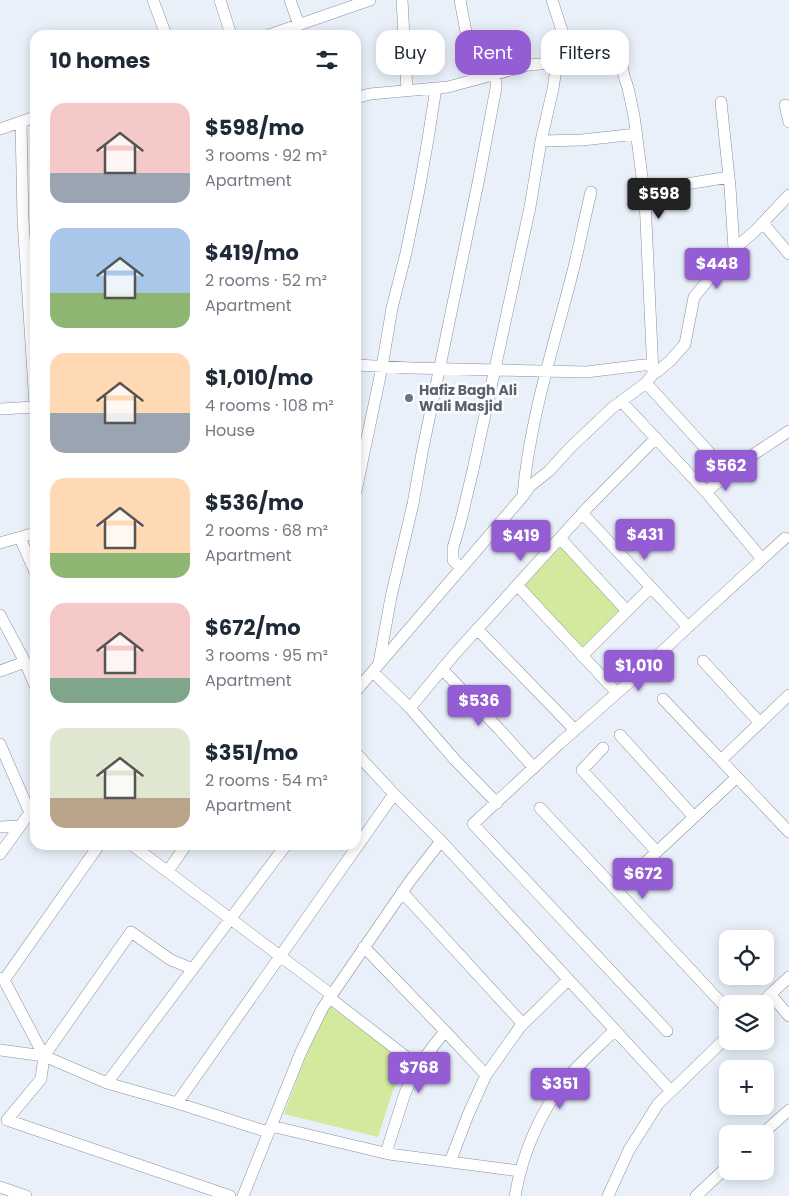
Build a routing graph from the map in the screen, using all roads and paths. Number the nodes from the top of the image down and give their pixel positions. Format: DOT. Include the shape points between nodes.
graph roads {
  1 [pos="153,0"];
  2 [pos="220,0"];
  3 [pos="290,0"];
  4 [pos="370,0"];
  5 [pos="402,0"];
  6 [pos="460,0"];
  7 [pos="552,0"];
  8 [pos="302,24"];
  9 [pos="164,30"];
  10 [pos="230,30"];
  11 [pos="284,30"];
  12 [pos="305,30"];
  13 [pos="562,30"];
  14 [pos="492,75"];
  15 [pos="496,75"];
  16 [pos="555,75"];
  17 [pos="624,75"];
  18 [pos="475,80"];
  19 [pos="436,88"];
  20 [pos="407,90"];
  21 [pos="361,97"];
  22 [pos="721,102"];
  23 [pos="785,105"];
  24 [pos="30,119"];
  25 [pos="21,122"];
  26 [pos="789,122"];
  27 [pos="0,129"];
  28 [pos="637,134"];
  29 [pos="542,141"];
  30 [pos="729,177"];
  31 [pos="591,192"];
  32 [pos="644,192"];
  33 [pos="789,196"];
  34 [pos="763,222"];
  35 [pos="29,235"];
  36 [pos="734,249"];
  37 [pos="789,254"];
  38 [pos="30,264"];
  39 [pos="361,365"];
  40 [pos="382,367"];
  41 [pos="439,368"];
  42 [pos="495,370"];
  43 [pos="546,371"];
  44 [pos="651,374"];
  45 [pos="621,401"];
  46 [pos="30,406"];
  47 [pos="0,408"];
  48 [pos="789,431"];
  49 [pos="656,438"];
  50 [pos="361,467"];
  51 [pos="728,473"];
  52 [pos="706,492"];
  53 [pos="523,496"];
  54 [pos="582,513"];
  55 [pos="30,535"];
  56 [pos="20,538"];
  57 [pos="560,538"];
  58 [pos="785,538"];
  59 [pos="0,543"];
  60 [pos="762,559"];
  61 [pos="30,561"];
  62 [pos="462,568"];
  63 [pos="518,586"];
  64 [pos="651,587"];
  65 [pos="627,611"];
  66 [pos="0,615"];
  67 [pos="688,627"];
  68 [pos="477,629"];
  69 [pos="582,656"];
  70 [pos="25,662"];
  71 [pos="703,662"];
  72 [pos="376,668"];
  73 [pos="442,669"];
  74 [pos="0,671"];
  75 [pos="30,674"];
  76 [pos="361,685"];
  77 [pos="617,693"];
  78 [pos="789,696"];
  79 [pos="663,699"];
  80 [pos="410,708"];
  81 [pos="760,723"];
  82 [pos="574,730"];
  83 [pos="620,735"];
  84 [pos="0,744"];
  85 [pos="603,748"];
  86 [pos="361,758"];
  87 [pos="721,760"];
  88 [pos="534,768"];
  89 [pos="737,777"];
  90 [pos="394,794"];
  91 [pos="497,802"];
  92 [pos="30,806"];
  93 [pos="540,808"];
  94 [pos="30,813"];
  95 [pos="694,817"];
  96 [pos="20,826"];
  97 [pos="0,827"];
  98 [pos="789,832"];
  99 [pos="361,841"];
  100 [pos="441,841"];
  101 [pos="95,850"];
  102 [pos="139,850"];
  103 [pos="183,850"];
  104 [pos="282,850"];
  105 [pos="355,850"];
  106 [pos="657,852"];
  107 [pos="0,854"];
  108 [pos="168,871"];
  109 [pos="616,890"];
  110 [pos="402,892"];
  111 [pos="231,919"];
  112 [pos="364,947"];
  113 [pos="280,956"];
  114 [pos="193,969"];
  115 [pos="789,977"];
  116 [pos="2,979"];
  117 [pos="568,980"];
  118 [pos="770,994"];
  119 [pos="331,996"];
  120 [pos="719,1000"];
  121 [pos="789,1016"];
  122 [pos="523,1024"];
  123 [pos="615,1030"];
  124 [pos="445,1031"];
  125 [pos="667,1031"];
  126 [pos="719,1045"];
  127 [pos="0,1050"];
  128 [pos="44,1056"];
  129 [pos="418,1066"];
  130 [pos="486,1075"];
  131 [pos="107,1083"];
  132 [pos="671,1091"];
  133 [pos="177,1103"];
  134 [pos="789,1110"];
  135 [pos="3,1119"];
  136 [pos="772,1125"];
  137 [pos="270,1129"];
  138 [pos="386,1153"];
  139 [pos="450,1162"];
  140 [pos="520,1171"];
  141 [pos="719,1174"];
  142 [pos="0,1187"];
  143 [pos="26,1196"];
  144 [pos="230,1196"];
  145 [pos="243,1196"];
  146 [pos="515,1196"];
  147 [pos="608,1196"];
  148 [pos="696,1196"];
  1 -- 9 [label="street"];
  2 -- 10 [label="street"];
  3 -- 8 [label="street"];
  4 -- 8 [label="street"];
  5 -- 20 [label="street"];
  6 -- 18 [label="street"];
  7 -- 13 [label="street"];
  8 -- 11 [label="street"];
  8 -- 12 [label="street"];
  14 -- 18 [label="street"];
  15 -- 41 [label="street" via="479,178"];
  16 -- 29 [label="street"];
  17 -- 28 [label="street"];
  18 -- 19 [label="street"];
  19 -- 20 [label="street"];
  19 -- 40 [label="street"];
  20 -- 21 [label="street"];
  22 -- 30 [label="street"];
  23 -- 26 [label="street"];
  24 -- 25 [label="street"];
  25 -- 27 [label="street"];
  25 -- 35 [label="street"];
  28 -- 29 [label="street"];
  28 -- 32 [label="street"];
  29 -- 42 [label="street"];
  30 -- 32 [label="street"];
  30 -- 36 [label="street"];
  31 -- 43 [label="street"];
  32 -- 44 [label="street" via="650,282"];
  33 -- 34 [label="street"];
  34 -- 36 [label="street"];
  34 -- 37 [label="street"];
  35 -- 38 [label="street"];
  36 -- 44 [label="street" via="694,297 685,344 670,361"];
  39 -- 40 [label="street"];
  40 -- 41 [label="street"];
  40 -- 50 [label="street"];
  41 -- 42 [label="street"];
  41 -- 72 [label="street" via="413,504"];
  42 -- 43 [label="street"];
  42 -- 62 [label="street" via="453,548 453,560"];
  43 -- 44 [label="street"];
  43 -- 53 [label="street" via="525,468"];
  44 -- 45 [label="street"];
  44 -- 51 [label="street"];
  45 -- 49 [label="street"];
  45 -- 53 [label="street"];
  46 -- 47 [label="street"];
  48 -- 51 [label="street"];
  49 -- 52 [label="street"];
  49 -- 54 [label="street"];
  51 -- 52 [label="street"];
  52 -- 60 [label="street"];
  53 -- 62 [label="street"];
  54 -- 57 [label="street"];
  54 -- 64 [label="street"];
  55 -- 56 [label="street"];
  56 -- 59 [label="street"];
  56 -- 61 [label="street"];
  57 -- 63 [label="street"];
  57 -- 65 [label="street"];
  58 -- 60 [label="street"];
  60 -- 67 [label="street"];
  62 -- 72 [label="street"];
  63 -- 68 [label="street"];
  63 -- 69 [label="street"];
  64 -- 65 [label="street"];
  64 -- 67 [label="street"];
  65 -- 69 [label="street"];
  66 -- 70 [label="street"];
  67 -- 77 [label="street"];
  68 -- 73 [label="street"];
  68 -- 82 [label="street"];
  69 -- 77 [label="street"];
  70 -- 74 [label="street"];
  70 -- 75 [label="street"];
  71 -- 81 [label="street"];
  72 -- 76 [label="street"];
  72 -- 80 [label="street"];
  73 -- 80 [label="street"];
  73 -- 88 [label="street"];
  77 -- 82 [label="street"];
  78 -- 81 [label="street"];
  79 -- 87 [label="street"];
  80 -- 91 [label="street"];
  81 -- 87 [label="street"];
  82 -- 88 [label="street"];
  83 -- 95 [label="street"];
  84 -- 92 [label="street"];
  85 -- 106 [label="street" via="582,770"];
  86 -- 90 [label="street"];
  87 -- 89 [label="street"];
  88 -- 91 [label="street"];
  89 -- 95 [label="street"];
  89 -- 98 [label="street"];
  90 -- 99 [label="street"];
  90 -- 100 [label="street"];
  91 -- 125 [label="street" via="473,824"];
  93 -- 109 [label="street"];
  94 -- 96 [label="street"];
  95 -- 106 [label="street"];
  96 -- 97 [label="street"];
  96 -- 107 [label="street"];
  100 -- 110 [label="street"];
  100 -- 117 [label="street"];
  101 -- 116 [label="street"];
  102 -- 108 [label="street"];
  103 -- 108 [label="street"];
  104 -- 111 [label="street"];
  105 -- 113 [label="street"];
  106 -- 109 [label="street"];
  108 -- 111 [label="street"];
  109 -- 120 [label="street"];
  110 -- 112 [label="street"];
  110 -- 122 [label="street"];
  111 -- 113 [label="street"];
  111 -- 114 [label="street"];
  112 -- 119 [label="street"];
  112 -- 124 [label="street"];
  113 -- 119 [label="street"];
  113 -- 133 [label="street"];
  114 -- 128 [label="street" via="171,960 131,932"];
  114 -- 131 [label="street"];
  115 -- 118 [label="street"];
  116 -- 128 [label="street"];
  117 -- 122 [label="street"];
  117 -- 123 [label="street"];
  118 -- 121 [label="street"];
  119 -- 129 [label="street"];
  119 -- 137 [label="street" via="301,1052"];
  122 -- 130 [label="street"];
  123 -- 132 [label="street"];
  123 -- 140 [label="street" via="569,1076 548,1104 531,1138"];
  124 -- 129 [label="street"];
  124 -- 130 [label="street"];
  126 -- 132 [label="street"];
  127 -- 128 [label="street"];
  128 -- 131 [label="street"];
  128 -- 135 [label="street" via="41,1079"];
  129 -- 138 [label="street" via="405,1093"];
  130 -- 139 [label="street"];
  131 -- 133 [label="street"];
  132 -- 147 [label="street" via="658,1104 629,1150"];
  133 -- 137 [label="street"];
  134 -- 136 [label="street"];
  135 -- 144 [label="street"];
  137 -- 138 [label="street"];
  137 -- 145 [label="street"];
  138 -- 139 [label="street"];
  139 -- 140 [label="street"];
  140 -- 146 [label="street"];
  141 -- 148 [label="street"];
  142 -- 143 [label="street"];
}
